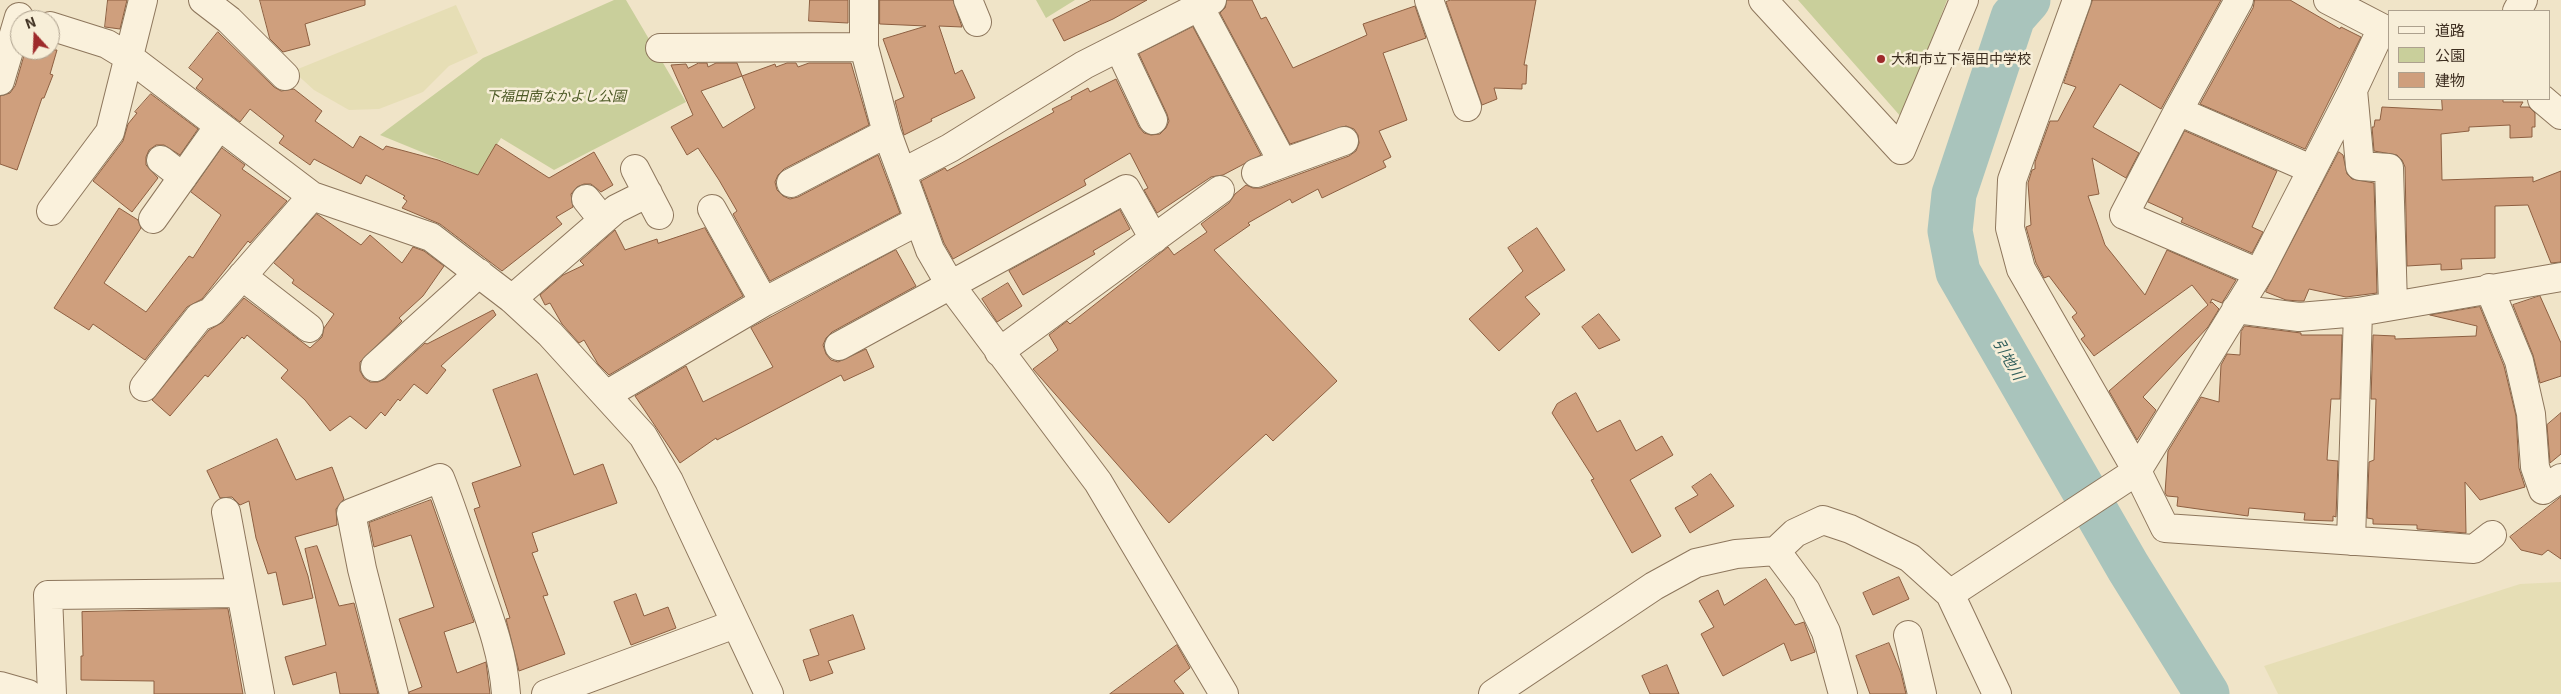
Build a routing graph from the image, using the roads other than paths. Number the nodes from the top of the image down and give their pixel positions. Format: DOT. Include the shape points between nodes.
graph roads {
  1 [pos="143,0"];
  2 [pos="203,0"];
  3 [pos="864,0"];
  4 [pos="1429,0"];
  5 [pos="1763,0"];
  6 [pos="1964,0"];
  7 [pos="2077,0"];
  8 [pos="2239,0"];
  9 [pos="2328,0"];
  10 [pos="1206,4"];
  11 [pos="2386,28"];
  12 [pos="60,29"];
  13 [pos="10,41"];
  14 [pos="660,48"];
  15 [pos="864,48"];
  16 [pos="1119,48"];
  17 [pos="130,58"];
  18 [pos="284,76"];
  19 [pos="0,81"];
  20 [pos="2352,90"];
  21 [pos="2543,100"];
  22 [pos="1467,107"];
  23 [pos="2178,110"];
  24 [pos="2561,115"];
  25 [pos="1153,120"];
  26 [pos="219,126"];
  27 [pos="887,133"];
  28 [pos="1344,140"];
  29 [pos="161,160"];
  30 [pos="1283,163"];
  31 [pos="2311,169"];
  32 [pos="635,170"];
  33 [pos="1256,173"];
  34 [pos="902,174"];
  35 [pos="182,177"];
  36 [pos="791,183"];
  37 [pos="1220,190"];
  38 [pos="312,196"];
  39 [pos="712,209"];
  40 [pos="52,211"];
  41 [pos="153,219"];
  42 [pos="918,221"];
  43 [pos="1154,239"];
  44 [pos="479,273"];
  45 [pos="2259,273"];
  46 [pos="242,276"];
  47 [pos="2561,277"];
  48 [pos="950,286"];
  49 [pos="2489,288"];
  50 [pos="512,299"];
  51 [pos="764,302"];
  52 [pos="2393,305"];
  53 [pos="2236,309"];
  54 [pos="2358,312"];
  55 [pos="309,328"];
  56 [pos="840,346"];
  57 [pos="999,352"];
  58 [pos="374,367"];
  59 [pos="144,387"];
  60 [pos="606,395"];
  61 [pos="2129,477"];
  62 [pos="2552,484"];
  63 [pos="226,512"];
  64 [pos="2492,535"];
  65 [pos="2351,541"];
  66 [pos="1776,551"];
  67 [pos="241,593"];
  68 [pos="1950,594"];
  69 [pos="735,624"];
  70 [pos="1908,635"];
  71 [pos="0,686"];
  72 [pos="28,694"];
  73 [pos="52,694"];
  74 [pos="260,694"];
  75 [pos="394,694"];
  76 [pos="506,694"];
  77 [pos="546,694"];
  78 [pos="769,694"];
  79 [pos="1224,694"];
  80 [pos="1492,694"];
  81 [pos="1843,694"];
  82 [pos="1922,694"];
  83 [pos="1996,694"];
  1 -- 17 [label="street"];
  2 -- 18 [label="street" via="229,20"];
  3 -- 15 [label="street"];
  4 -- 22 [label="street"];
  5 -- 6 [label="street" via="1901,150"];
  7 -- 61 [label="street" via="2012,180 2010,228 2021,269"];
  8 -- 23 [label="street"];
  9 -- 11 [label="street"];
  10 -- 16 [label="street"];
  10 -- 30 [label="street"];
  11 -- 20 [label="street"];
  12 -- 17 [label="street" via="107,44"];
  13 -- 19 [label="street"];
  14 -- 15 [label="street"];
  15 -- 27 [label="street"];
  16 -- 25 [label="street"];
  16 -- 34 [label="street" via="1084,65"];
  17 -- 26 [label="street"];
  17 -- 40 [label="street" via="110,132"];
  20 -- 31 [label="street"];
  20 -- 52 [label="street" via="2360,166 2390,168"];
  21 -- 24 [label="street"];
  23 -- 31 [label="street"];
  23 -- 45 [label="street" via="2124,215"];
  26 -- 35 [label="street"];
  26 -- 38 [label="street"];
  27 -- 34 [label="street"];
  27 -- 36 [label="street"];
  28 -- 30 [label="street"];
  29 -- 35 [label="street"];
  30 -- 33 [label="street"];
  31 -- 45 [label="street"];
  32 -- 50 [label="street" via="654,204 594,209"];
  34 -- 42 [label="street"];
  35 -- 41 [label="street"];
  37 -- 43 [label="street"];
  38 -- 44 [label="street" via="431,237"];
  38 -- 46 [label="street"];
  39 -- 51 [label="street"];
  42 -- 48 [label="street"];
  42 -- 51 [label="street"];
  43 -- 48 [label="street" via="1126,189"];
  43 -- 57 [label="street"];
  44 -- 50 [label="street"];
  44 -- 58 [label="street"];
  45 -- 53 [label="street"];
  46 -- 55 [label="street"];
  46 -- 59 [label="street" via="211,312 199,317"];
  47 -- 49 [label="street"];
  48 -- 56 [label="street"];
  48 -- 57 [label="street"];
  49 -- 52 [label="street"];
  49 -- 62 [label="street" via="2519,361 2531,414 2535,467"];
  50 -- 60 [label="street" via="557,341"];
  51 -- 60 [label="street"];
  52 -- 54 [label="street"];
  53 -- 54 [label="street" via="2299,317"];
  53 -- 61 [label="street"];
  54 -- 65 [label="street"];
  57 -- 79 [label="street" via="1098,482"];
  60 -- 69 [label="street" via="643,436 669,481"];
  61 -- 65 [label="street" via="2165,528"];
  61 -- 68 [label="street"];
  63 -- 67 [label="street"];
  64 -- 65 [label="street" via="2474,549"];
  66 -- 68 [label="street" via="1795,533 1823,520 1850,529 1910,558"];
  66 -- 80 [label="street" via="1736,554 1696,563 1654,586"];
  66 -- 81 [label="street" via="1806,591 1826,632"];
  67 -- 73 [label="street" via="48,595"];
  67 -- 74 [label="street"];
  68 -- 83 [label="street"];
  69 -- 77 [label="street"];
  69 -- 78 [label="street"];
  70 -- 82 [label="street"];
  71 -- 72 [label="street"];
  75 -- 76 [label="street" via="351,514 440,478 489,613"];
}
